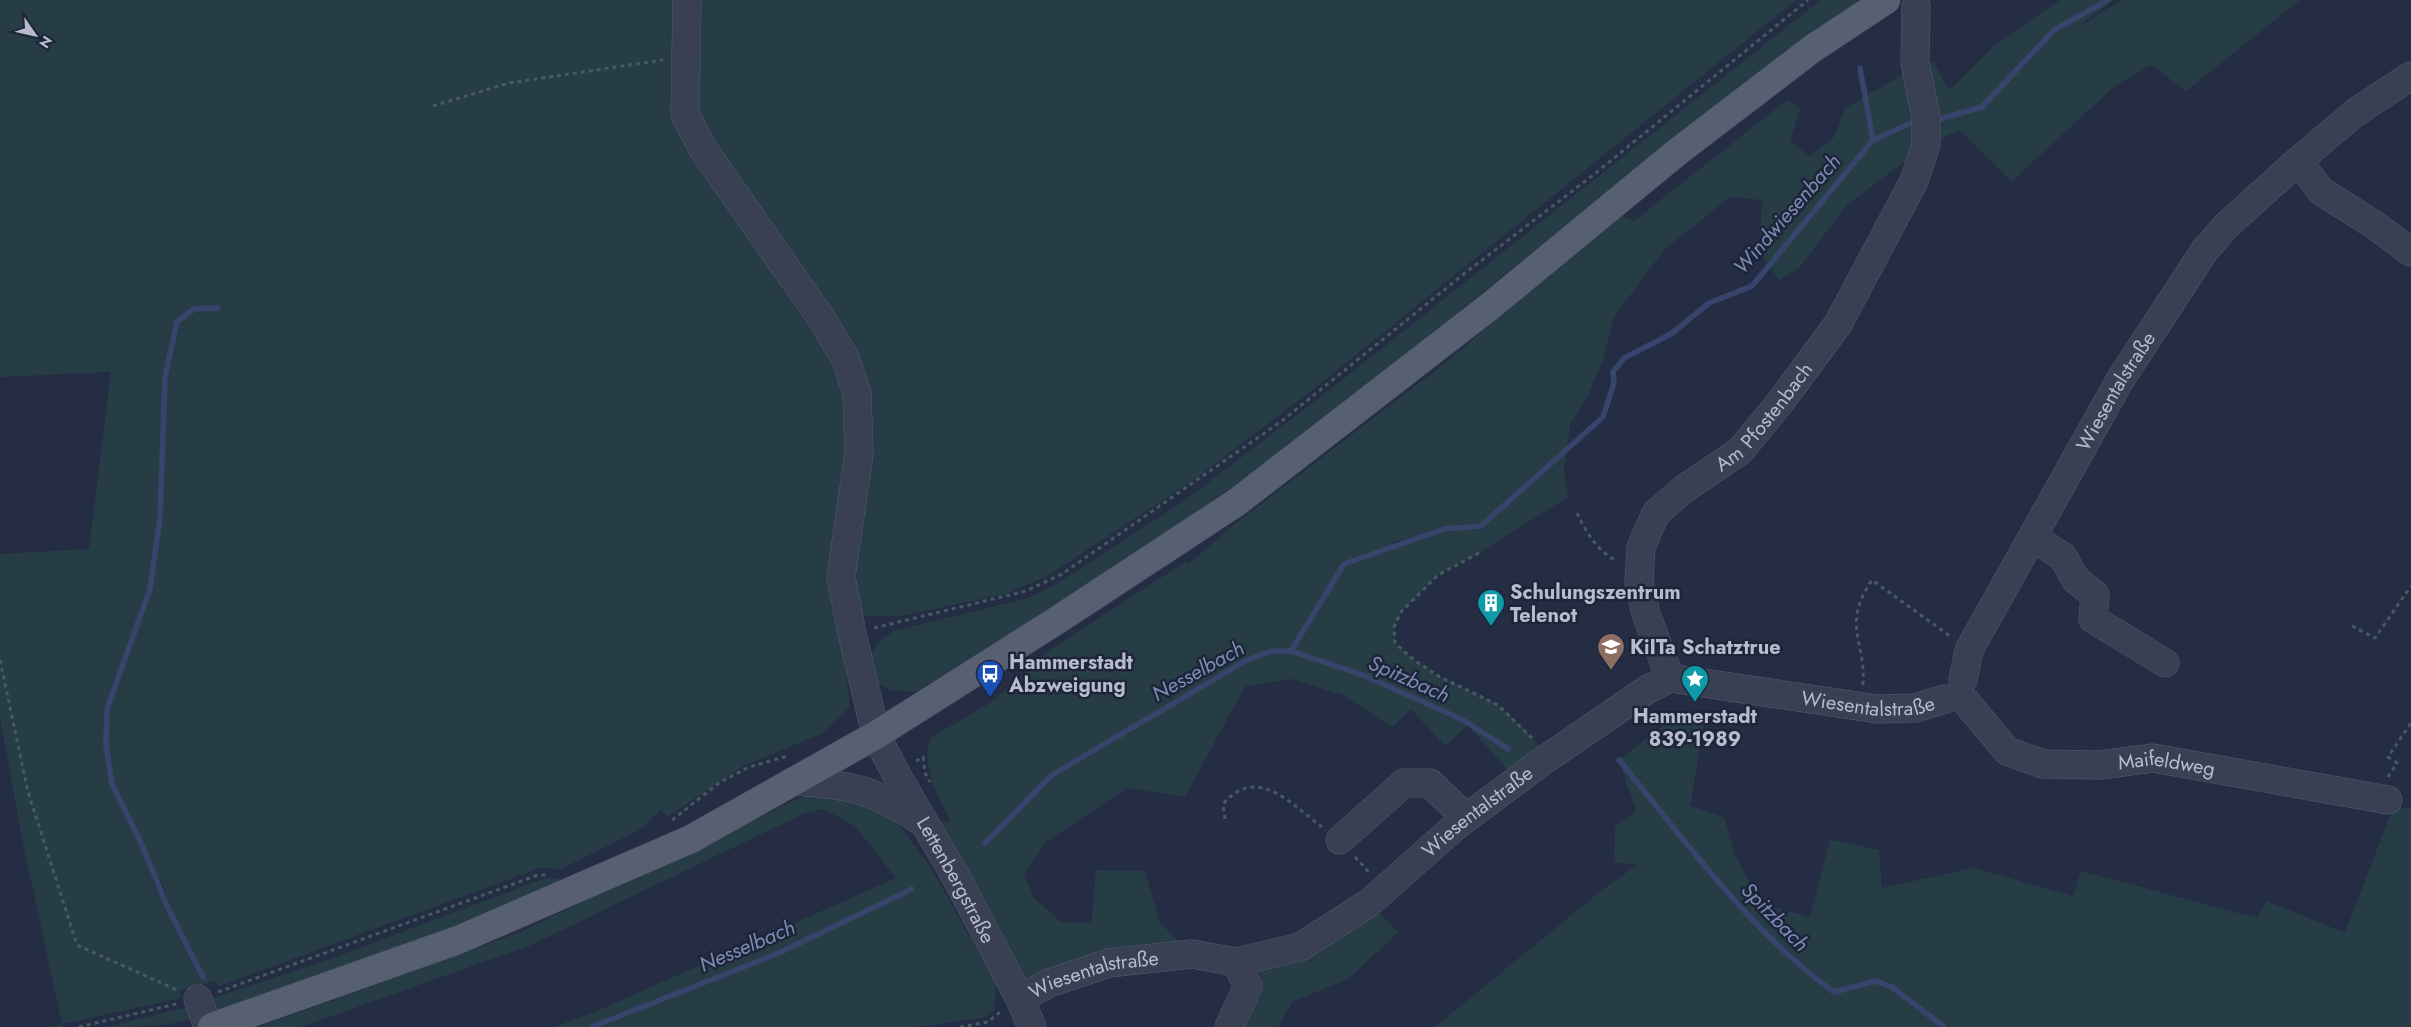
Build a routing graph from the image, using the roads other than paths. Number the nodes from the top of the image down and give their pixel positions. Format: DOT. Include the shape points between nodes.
graph roads {
  1 [pos="687,0"];
  2 [pos="1886,0"];
  3 [pos="1916,6"];
  4 [pos="2411,76"];
  5 [pos="2298,161"];
  6 [pos="2411,252"];
  7 [pos="2034,538"];
  8 [pos="2165,663"];
  9 [pos="1670,678"];
  10 [pos="1958,694"];
  11 [pos="876,735"];
  12 [pos="792,768"];
  13 [pos="2384,799"];
  14 [pos="1466,818"];
  15 [pos="925,823"];
  16 [pos="1340,840"];
  17 [pos="1236,962"];
  18 [pos="198,999"];
  19 [pos="1011,1004"];
  20 [pos="208,1027"];
  21 [pos="212,1027"];
  22 [pos="1032,1027"];
  23 [pos="1230,1027"];
  1 -- 11 [label="street, Lettenbergstraße" via="685,114 703,149 824,321 846,360 857,393 859,452 841,577"];
  2 -- 11 [label="main road" via="1812,49 1676,153 1489,307 1237,502 1059,620"];
  3 -- 9 [label="street, Am Pfostenbach" via="1915,63 1926,117 1926,145 1914,180 1838,324 1778,405 1740,451 1684,489 1656,513 1641,547 1639,583 1646,614"];
  4 -- 5 [label="street, Wiesentalstraße" via="2356,112"];
  5 -- 6 [label="street" via="2321,191"];
  5 -- 7 [label="street, Wiesentalstraße" via="2227,225 2205,250 2120,380"];
  7 -- 8 [label="street" via="2063,557 2076,580 2096,595 2093,619"];
  7 -- 10 [label="street, Wiesentalstraße" via="1969,650"];
  9 -- 10 [label="street, Wiesentalstraße" via="1877,709 1915,708"];
  9 -- 14 [label="street, Wiesentalstraße" via="1648,689"];
  10 -- 13 [label="street, Maifeldweg" via="2007,751 2043,764 2100,765 2153,758"];
  11 -- 12 [label="main road"];
  11 -- 15 [label="street, Lettenbergstraße"];
  12 -- 15 [label="street" via="834,784 873,793"];
  12 -- 21 [label="main road" via="691,839 458,940"];
  14 -- 16 [label="street" via="1430,783 1404,783"];
  14 -- 17 [label="street, Wiesentalstraße" via="1369,903 1300,947"];
  15 -- 19 [label="street, Lettenbergstraße" via="957,879"];
  17 -- 19 [label="street, Wiesentalstraße" via="1192,954 1109,963 1048,983"];
  17 -- 23 [label="street" via="1248,986"];
  18 -- 20 [label="street"];
  19 -- 22 [label="street, Lettenbergstraße"];
}
